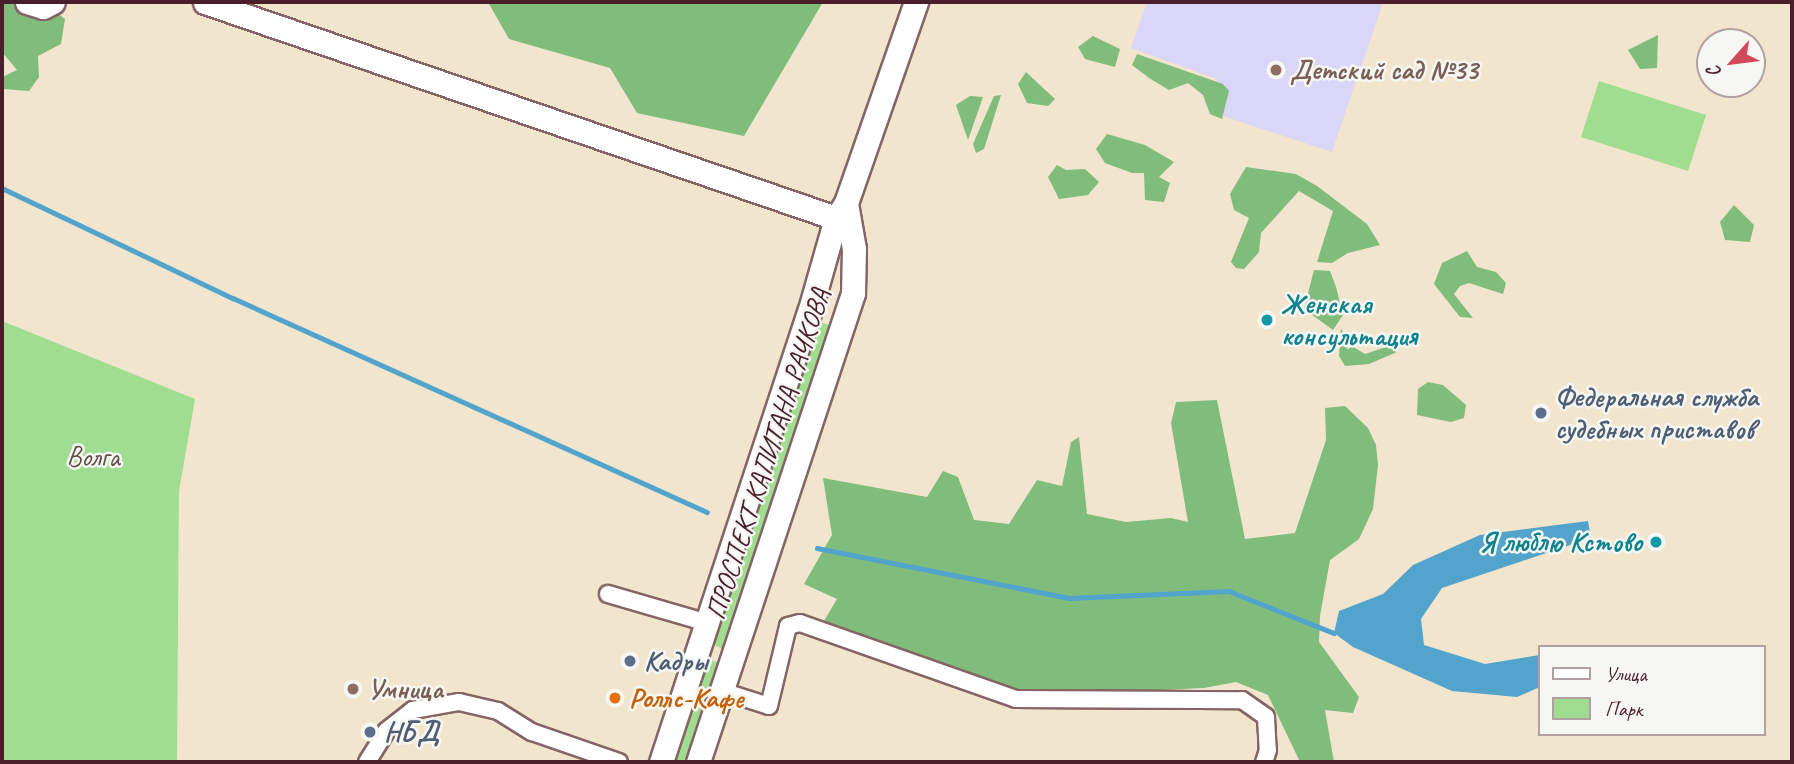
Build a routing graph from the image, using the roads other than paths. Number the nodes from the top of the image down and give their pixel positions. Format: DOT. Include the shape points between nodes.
graph roads {
  1 [pos="27,2"];
  2 [pos="54,2"];
  3 [pos="205,2"];
  4 [pos="916,2"];
  5 [pos="841,211"];
  6 [pos="817,285"];
  7 [pos="853,293"];
  8 [pos="608,594"];
  9 [pos="708,623"];
  10 [pos="722,691"];
  11 [pos="367,762"];
  12 [pos="619,762"];
  13 [pos="661,762"];
  14 [pos="698,762"];
  15 [pos="1264,762"];
  1 -- 2 [label="street" via="43,7"];
  3 -- 5 [label="street"];
  4 -- 5 [label="street, ПРОСПЕКТ КАПИТАНА РАЧКОВА"];
  5 -- 6 [label="street"];
  5 -- 7 [label="street, ПРОСПЕКТ КАПИТАНА РАЧКОВА" via="854,249"];
  6 -- 7 [label="street" via="838,285"];
  6 -- 9 [label="street"];
  7 -- 10 [label="street, ПРОСПЕКТ КАПИТАНА РАЧКОВА"];
  8 -- 9 [label="street"];
  9 -- 13 [label="street"];
  10 -- 14 [label="street, ПРОСПЕКТ КАПИТАНА РАЧКОВА"];
  10 -- 15 [label="street" via="769,706 788,626 800,624 1016,699 1242,700 1266,717"];
  11 -- 12 [label="street" via="386,731 413,710 459,702 498,711 532,732"];
}
